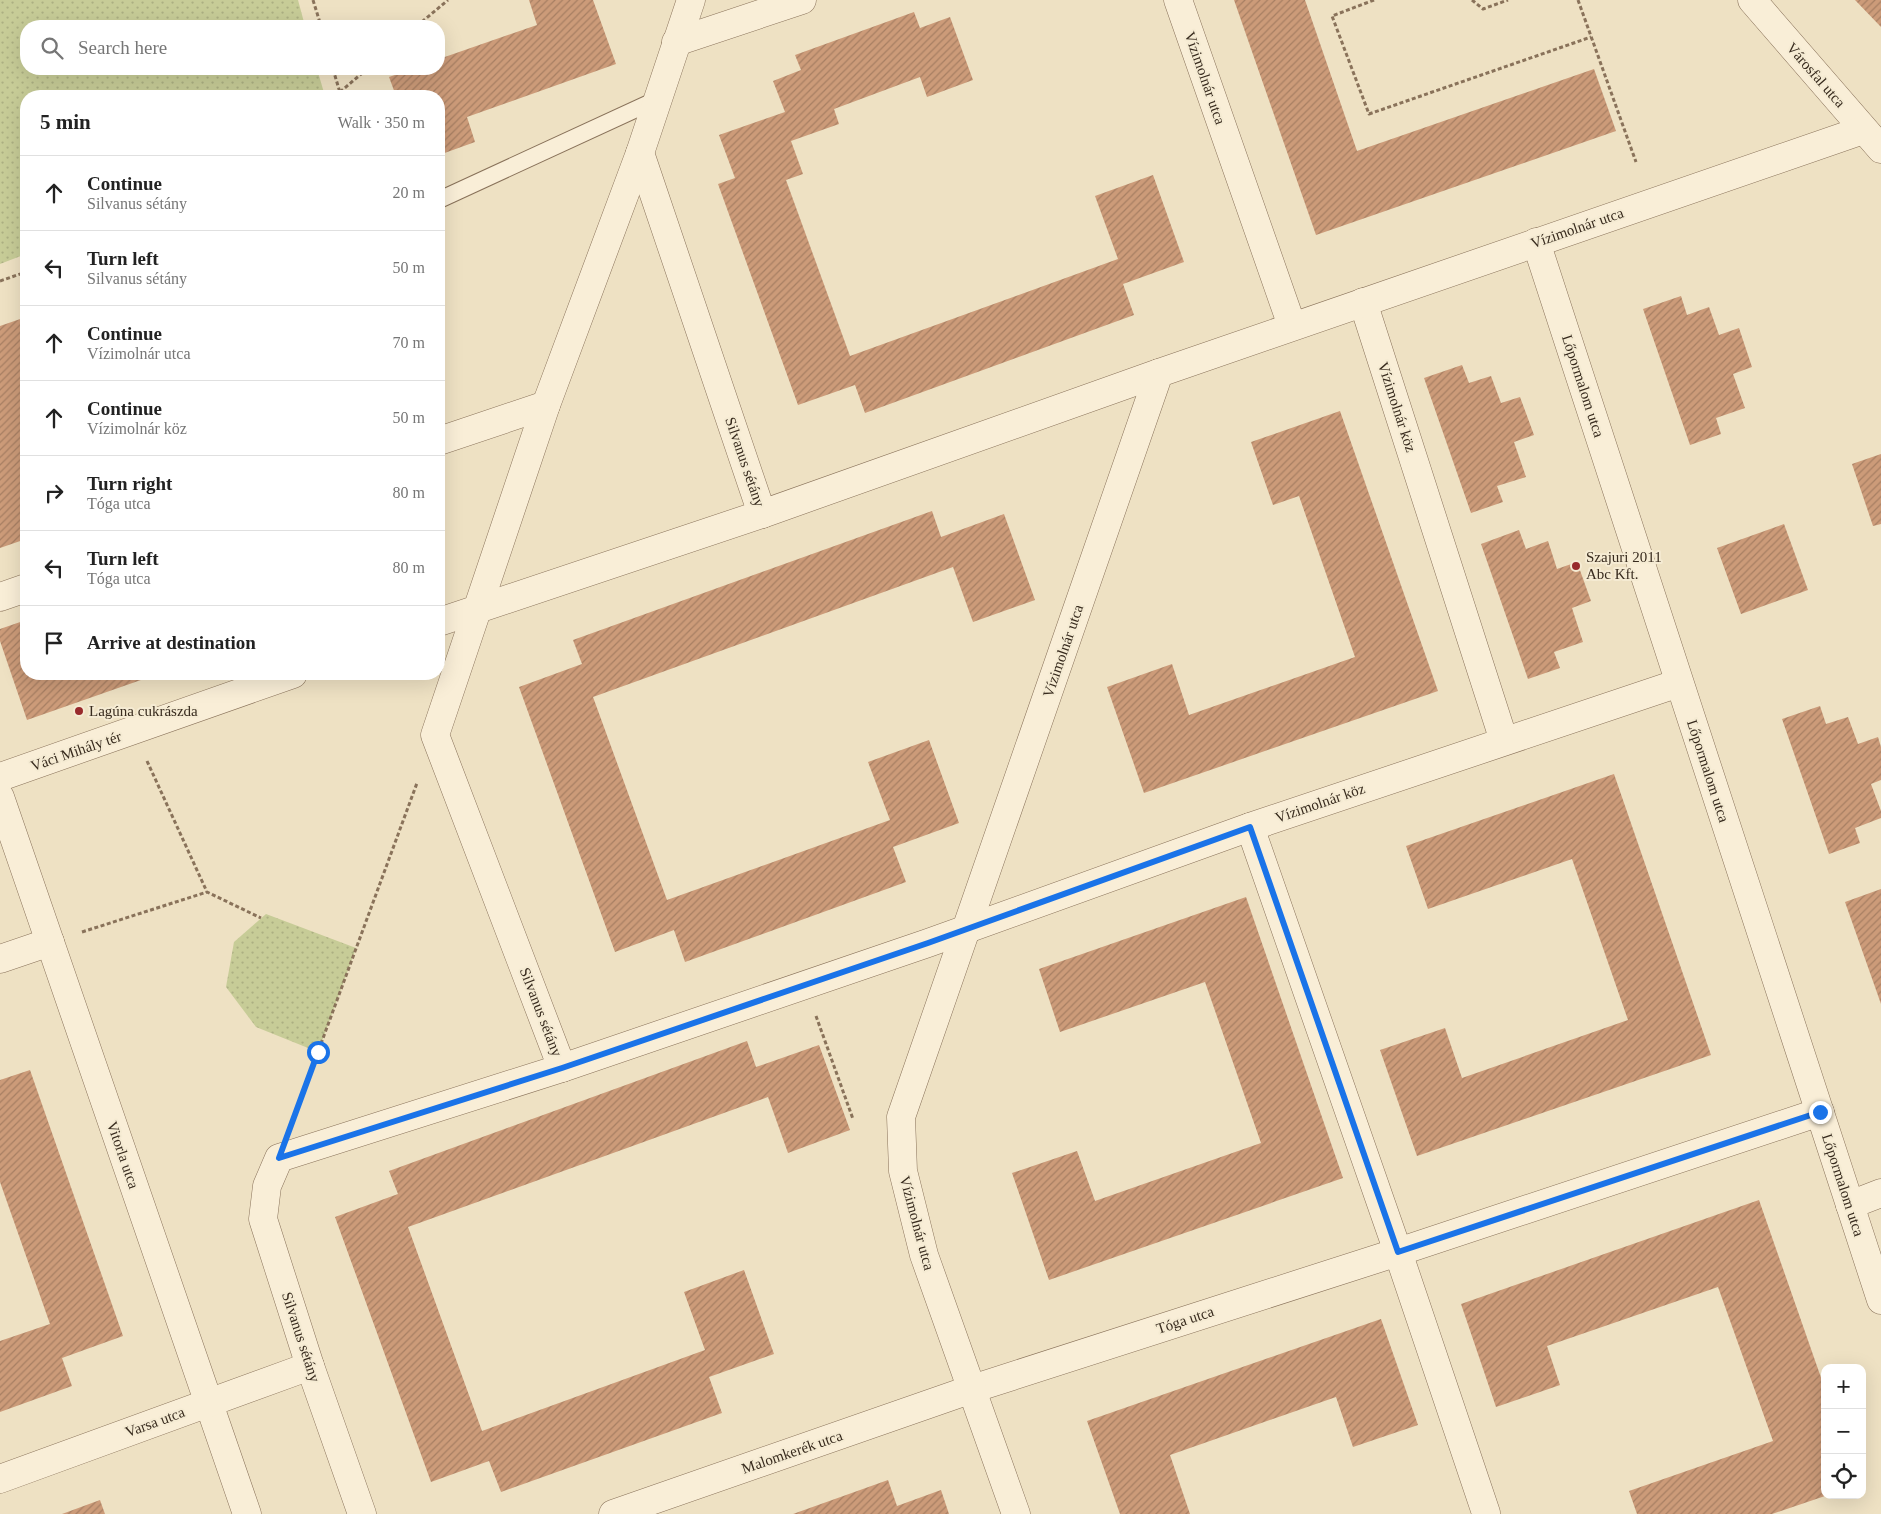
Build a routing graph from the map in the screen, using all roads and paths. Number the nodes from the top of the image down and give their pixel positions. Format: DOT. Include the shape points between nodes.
graph roads {
  1 [pos="313,0"];
  2 [pos="448,0"];
  3 [pos="691,0"];
  4 [pos="802,0"];
  5 [pos="1178,0"];
  6 [pos="1374,0"];
  7 [pos="1472,0"];
  8 [pos="1508,0"];
  9 [pos="1578,0"];
  10 [pos="1752,0"];
  11 [pos="319,20"];
  12 [pos="424,20"];
  13 [pos="1592,37"];
  14 [pos="676,42"];
  15 [pos="335,75"];
  16 [pos="361,75"];
  17 [pos="339,90"];
  18 [pos="344,90"];
  19 [pos="658,99"];
  20 [pos="1863,130"];
  21 [pos="1881,149"];
  22 [pos="640,153"];
  23 [pos="1636,162"];
  24 [pos="445,197"];
  25 [pos="1536,242"];
  26 [pos="20,274"];
  27 [pos="0,281"];
  28 [pos="1363,302"];
  29 [pos="1292,326"];
  30 [pos="1159,373"];
  31 [pos="546,405"];
  32 [pos="445,440"];
  33 [pos="762,514"];
  34 [pos="20,590"];
  35 [pos="0,597"];
  36 [pos="476,608"];
  37 [pos="445,620"];
  38 [pos="276,680"];
  39 [pos="1680,682"];
  40 [pos="134,730"];
  41 [pos="435,735"];
  42 [pos="1504,741"];
  43 [pos="0,777"];
  44 [pos="0,797"];
  45 [pos="1250,827"];
  46 [pos="207,892"];
  47 [pos="261,918"];
  48 [pos="966,930"];
  49 [pos="50,942"];
  50 [pos="0,959"];
  51 [pos="805,985"];
  52 [pos="562,1068"];
  53 [pos="1820,1112"];
  54 [pos="853,1119"];
  55 [pos="279,1158"];
  56 [pos="1881,1193"];
  57 [pos="1850,1205"];
  58 [pos="1398,1252"];
  59 [pos="1881,1300"];
  60 [pos="310,1366"];
  61 [pos="972,1389"];
  62 [pos="208,1402"];
  63 [pos="0,1479"];
  64 [pos="247,1514"];
  65 [pos="362,1514"];
  66 [pos="613,1514"];
  67 [pos="1016,1514"];
  68 [pos="1486,1514"];
  1 -- 11 [label="path"];
  2 -- 12 [label="path"];
  3 -- 14 [label="street"];
  4 -- 14 [label="street"];
  5 -- 29 [label="street, Vízimolnár utca"];
  6 -- 13 [label="path" via="1332,16 1369,114"];
  7 -- 8 [label="path" via="1483,9"];
  9 -- 13 [label="path"];
  10 -- 20 [label="street, Városfal utca"];
  13 -- 23 [label="path"];
  14 -- 19 [label="street"];
  15 -- 17 [label="path"];
  16 -- 18 [label="path"];
  19 -- 22 [label="street"];
  19 -- 24 [label="lane"];
  20 -- 21 [label="street, Városfal utca"];
  20 -- 25 [label="street, Vízimolnár utca"];
  22 -- 31 [label="street"];
  22 -- 33 [label="street, Silvanus sétány"];
  25 -- 28 [label="street, Vízimolnár utca"];
  25 -- 39 [label="street, Lőpormalom utca"];
  26 -- 27 [label="path"];
  28 -- 29 [label="street, Vízimolnár utca"];
  28 -- 42 [label="street, Vízimolnár köz"];
  29 -- 30 [label="street, Vízimolnár utca"];
  30 -- 33 [label="street, Vízimolnár utca"];
  30 -- 48 [label="street, Vízimolnár utca"];
  31 -- 32 [label="street"];
  31 -- 36 [label="street"];
  33 -- 36 [label="street, Silvanus sétány"];
  34 -- 35 [label="street"];
  36 -- 37 [label="street"];
  36 -- 41 [label="street"];
  38 -- 40 [label="street, Váci Mihály tér"];
  39 -- 42 [label="street, Vízimolnár köz"];
  39 -- 53 [label="street, Lőpormalom utca"];
  40 -- 43 [label="street, Váci Mihály tér"];
  40 -- 46 [label="path"];
  41 -- 52 [label="street, Silvanus sétány"];
  41 -- 55 [label="path"];
  42 -- 45 [label="street, Vízimolnár köz"];
  44 -- 49 [label="street, Vitorla utca"];
  45 -- 48 [label="street, Vízimolnár köz"];
  45 -- 58 [label="street"];
  46 -- 47 [label="path"];
  46 -- 49 [label="path"];
  48 -- 51 [label="street"];
  48 -- 61 [label="street, Vízimolnár utca" via="901,1117 903,1171 924,1255"];
  49 -- 50 [label="street"];
  49 -- 62 [label="street, Vitorla utca"];
  51 -- 52 [label="street"];
  51 -- 54 [label="path"];
  52 -- 55 [label="street, Silvanus sétány"];
  53 -- 57 [label="street, Lőpormalom utca"];
  53 -- 58 [label="street, Tóga utca"];
  55 -- 60 [label="street, Silvanus sétány" via="267,1186 263,1219"];
  56 -- 57 [label="street"];
  57 -- 59 [label="street, Lőpormalom utca"];
  58 -- 61 [label="street, Tóga utca"];
  58 -- 68 [label="street"];
  60 -- 62 [label="street, Varsa utca"];
  60 -- 65 [label="street, Silvanus sétány"];
  61 -- 66 [label="street, Malomkerék utca"];
  61 -- 67 [label="street, Vízimolnár utca"];
  62 -- 63 [label="street, Varsa utca"];
  62 -- 64 [label="street, Vitorla utca"];
}
